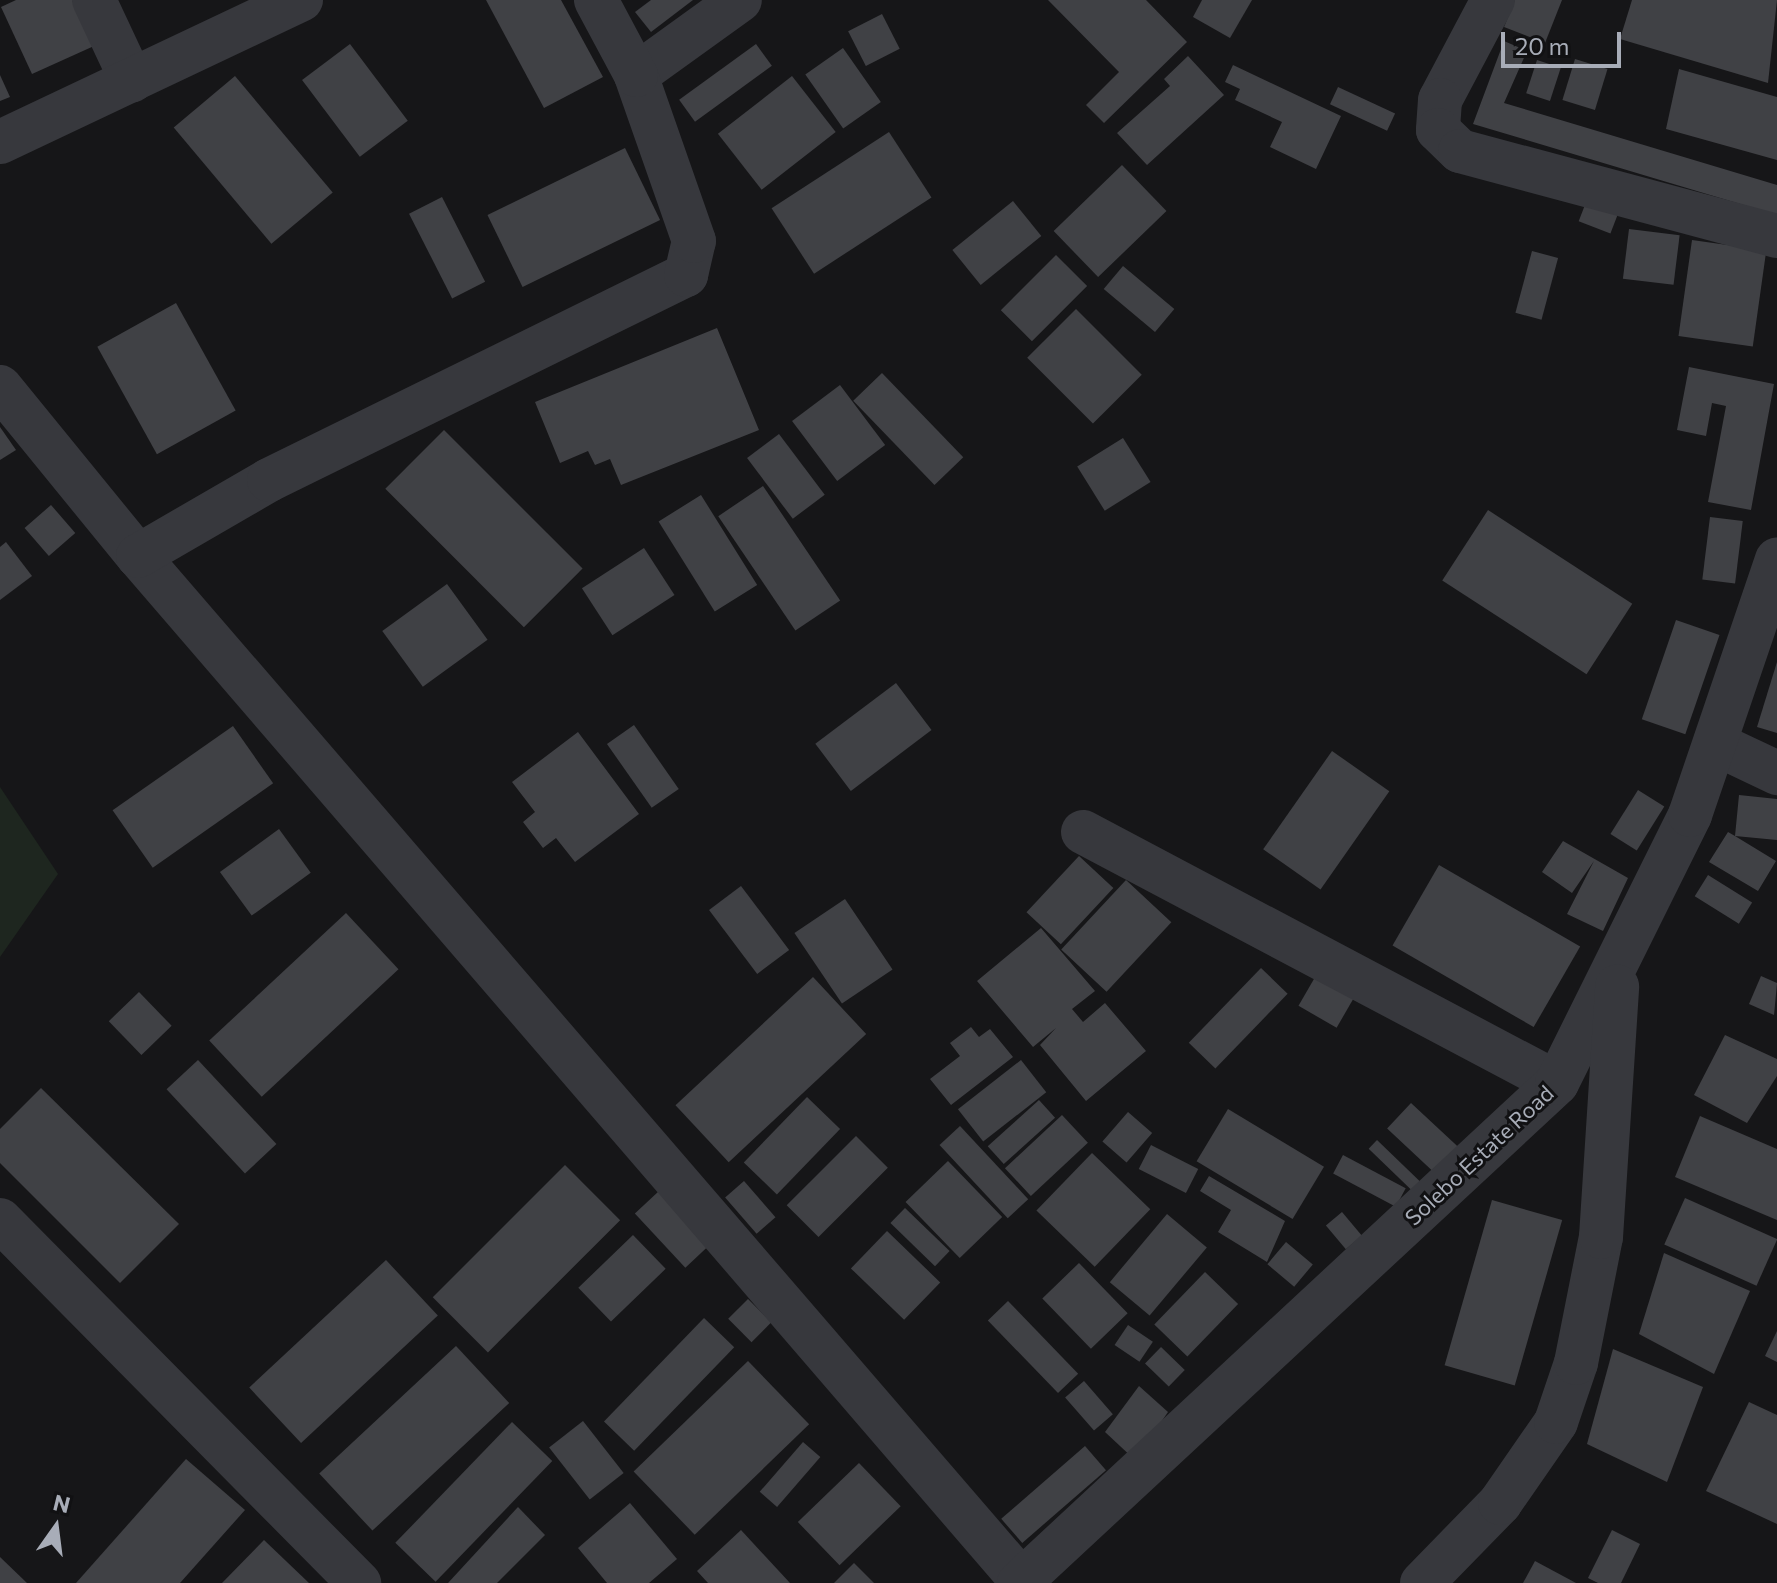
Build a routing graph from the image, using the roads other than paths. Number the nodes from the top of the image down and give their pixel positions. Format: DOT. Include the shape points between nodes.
graph roads {
  1 [pos="94,0"];
  2 [pos="301,0"];
  3 [pos="596,0"];
  4 [pos="740,0"];
  5 [pos="1493,0"];
  6 [pos="636,75"];
  7 [pos="132,81"];
  8 [pos="0,142"];
  9 [pos="1777,236"];
  10 [pos="0,387"];
  11 [pos="138,556"];
  12 [pos="1777,559"];
  13 [pos="1716,744"];
  14 [pos="1777,773"];
  15 [pos="1083,832"];
  16 [pos="1619,969"];
  17 [pos="1557,1083"];
  18 [pos="0,1220"];
  19 [pos="1020,1582"];
  20 [pos="359,1583"];
  21 [pos="1422,1583"];
  1 -- 7 [label="street"];
  2 -- 7 [label="street"];
  3 -- 6 [label="street"];
  4 -- 6 [label="street"];
  5 -- 9 [label="street" via="1440,100 1438,130 1460,151"];
  6 -- 11 [label="street" via="694,241 686,275 269,480"];
  7 -- 8 [label="street"];
  10 -- 11 [label="street"];
  11 -- 19 [label="street"];
  12 -- 13 [label="street, Solebo Estate Road"];
  13 -- 14 [label="street"];
  13 -- 16 [label="street, Solebo Estate Road"];
  15 -- 17 [label="street"];
  16 -- 17 [label="street, Solebo Estate Road"];
  16 -- 21 [label="street" via="1601,1237 1576,1363 1556,1422 1500,1503"];
  17 -- 19 [label="street, Solebo Estate Road"];
  18 -- 20 [label="street"];
}
